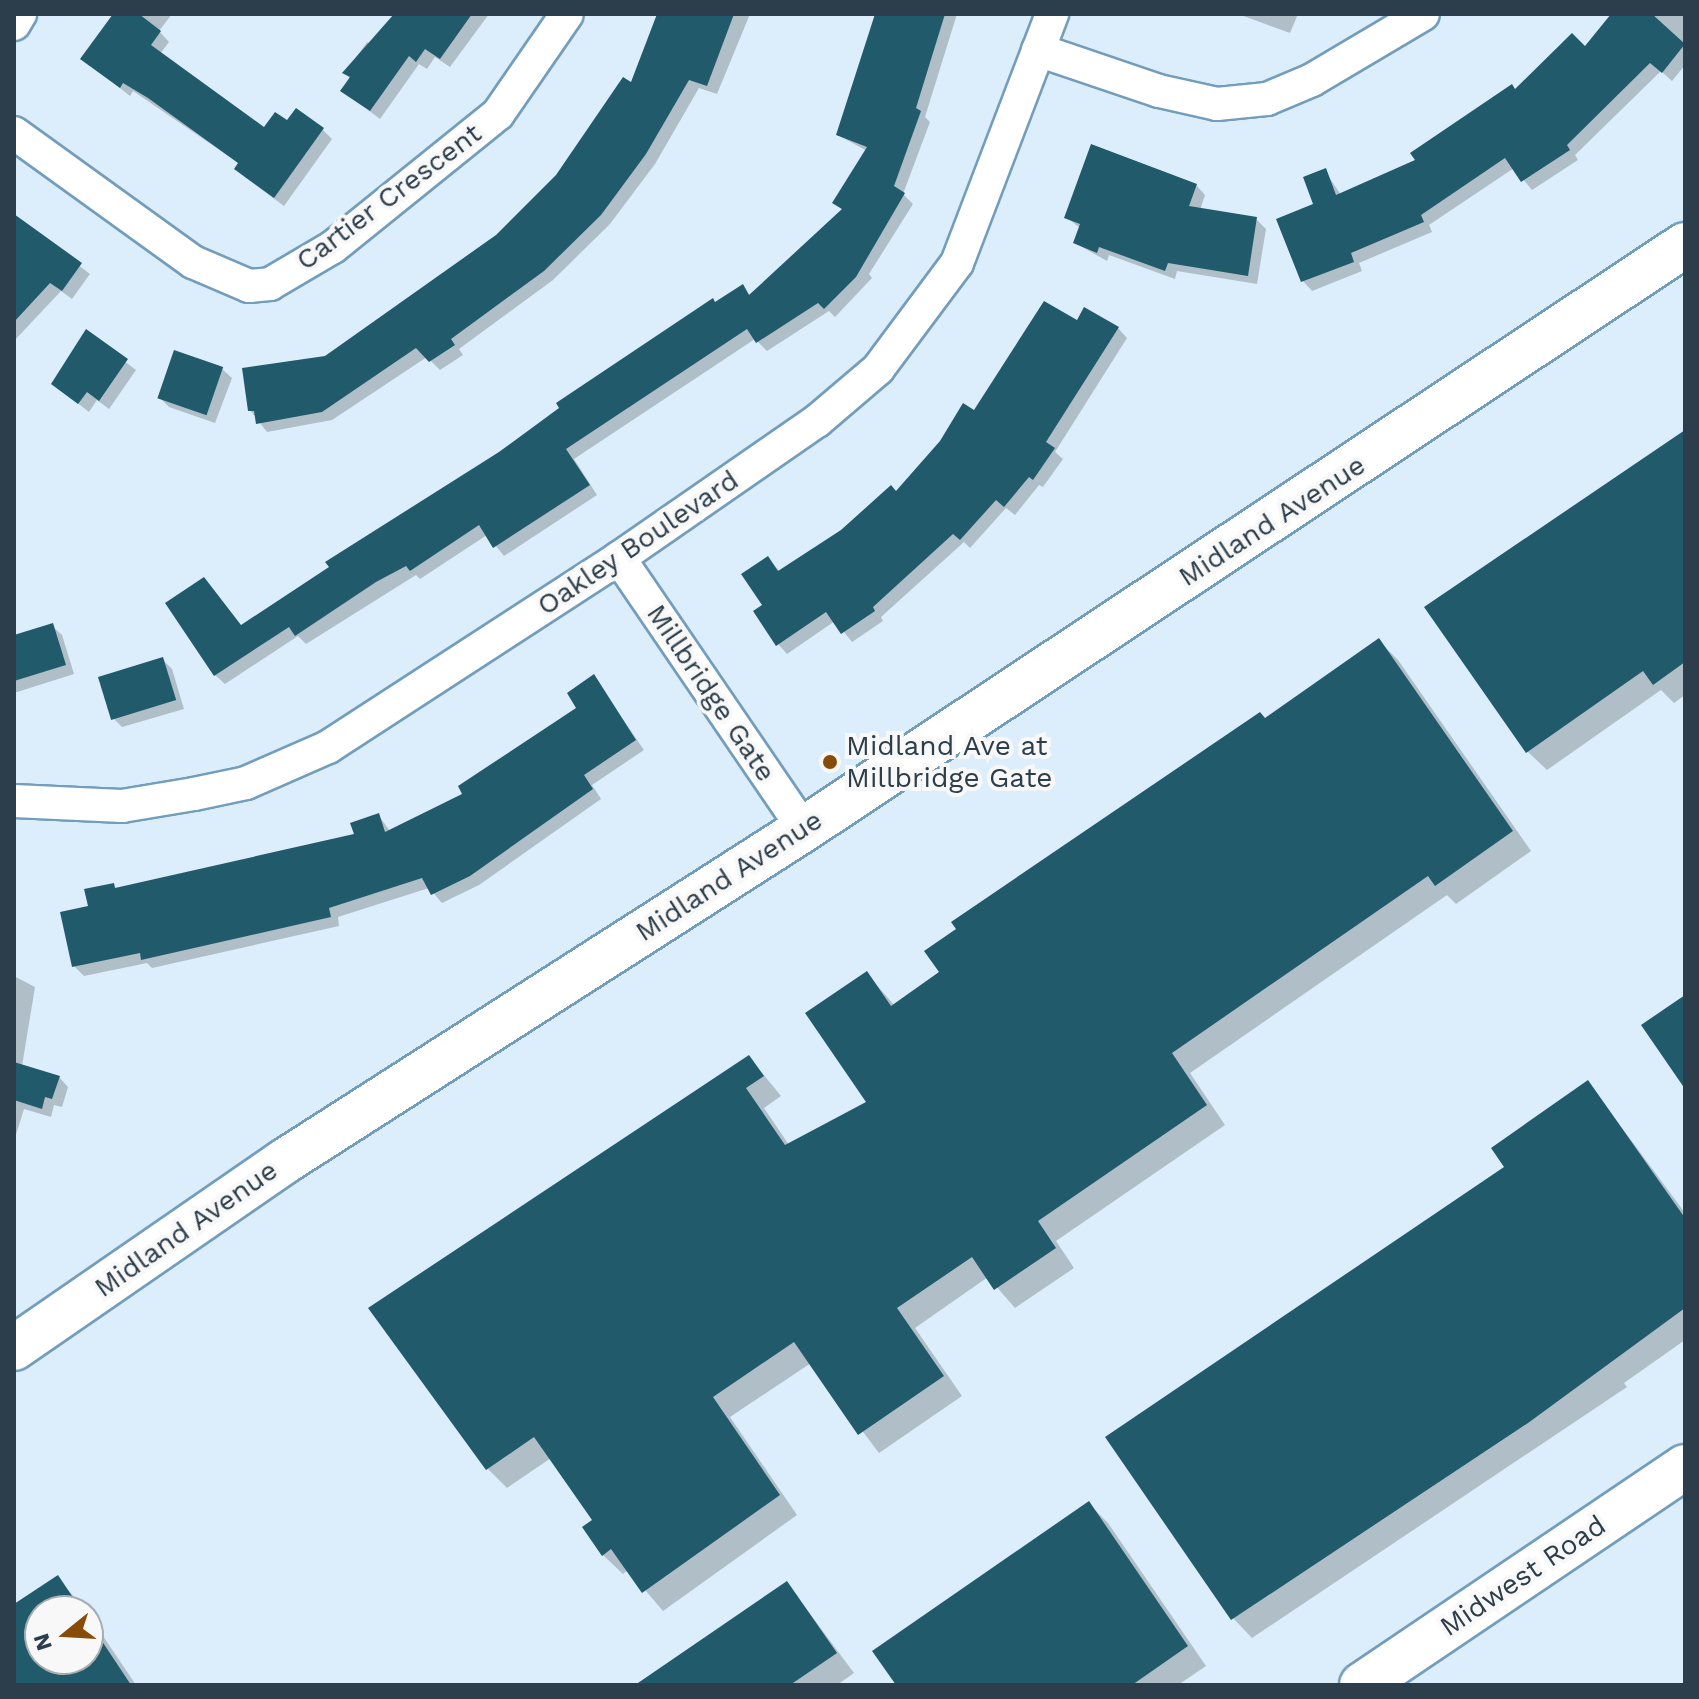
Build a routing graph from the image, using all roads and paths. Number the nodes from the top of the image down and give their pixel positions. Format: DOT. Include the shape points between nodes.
graph roads {
  1 [pos="20,14"];
  2 [pos="567,14"];
  3 [pos="1052,14"];
  4 [pos="1423,14"];
  5 [pos="14,24"];
  6 [pos="1038,50"];
  7 [pos="14,133"];
  8 [pos="1685,245"];
  9 [pos="619,558"];
  10 [pos="14,801"];
  11 [pos="804,829"];
  12 [pos="14,1348"];
  13 [pos="1685,1467"];
  14 [pos="1362,1685"];
  1 -- 5 [label="street"];
  2 -- 7 [label="street, Cartier Crescent" via="498,114 333,247 270,284 249,286 193,262"];
  3 -- 6 [label="street, Oakley Boulevard"];
  4 -- 6 [label="street" via="1312,80 1267,99 1217,104 1159,91"];
  6 -- 9 [label="street, Oakley Boulevard" via="957,263 878,369 817,421"];
  8 -- 11 [label="main road, Midland Avenue"];
  9 -- 10 [label="street, Oakley Boulevard" via="328,747 246,783 122,806"];
  9 -- 11 [label="street, Millbridge Gate"];
  11 -- 12 [label="main road, Midland Avenue" via="285,1161"];
  13 -- 14 [label="main road, Midwest Road"];
}
